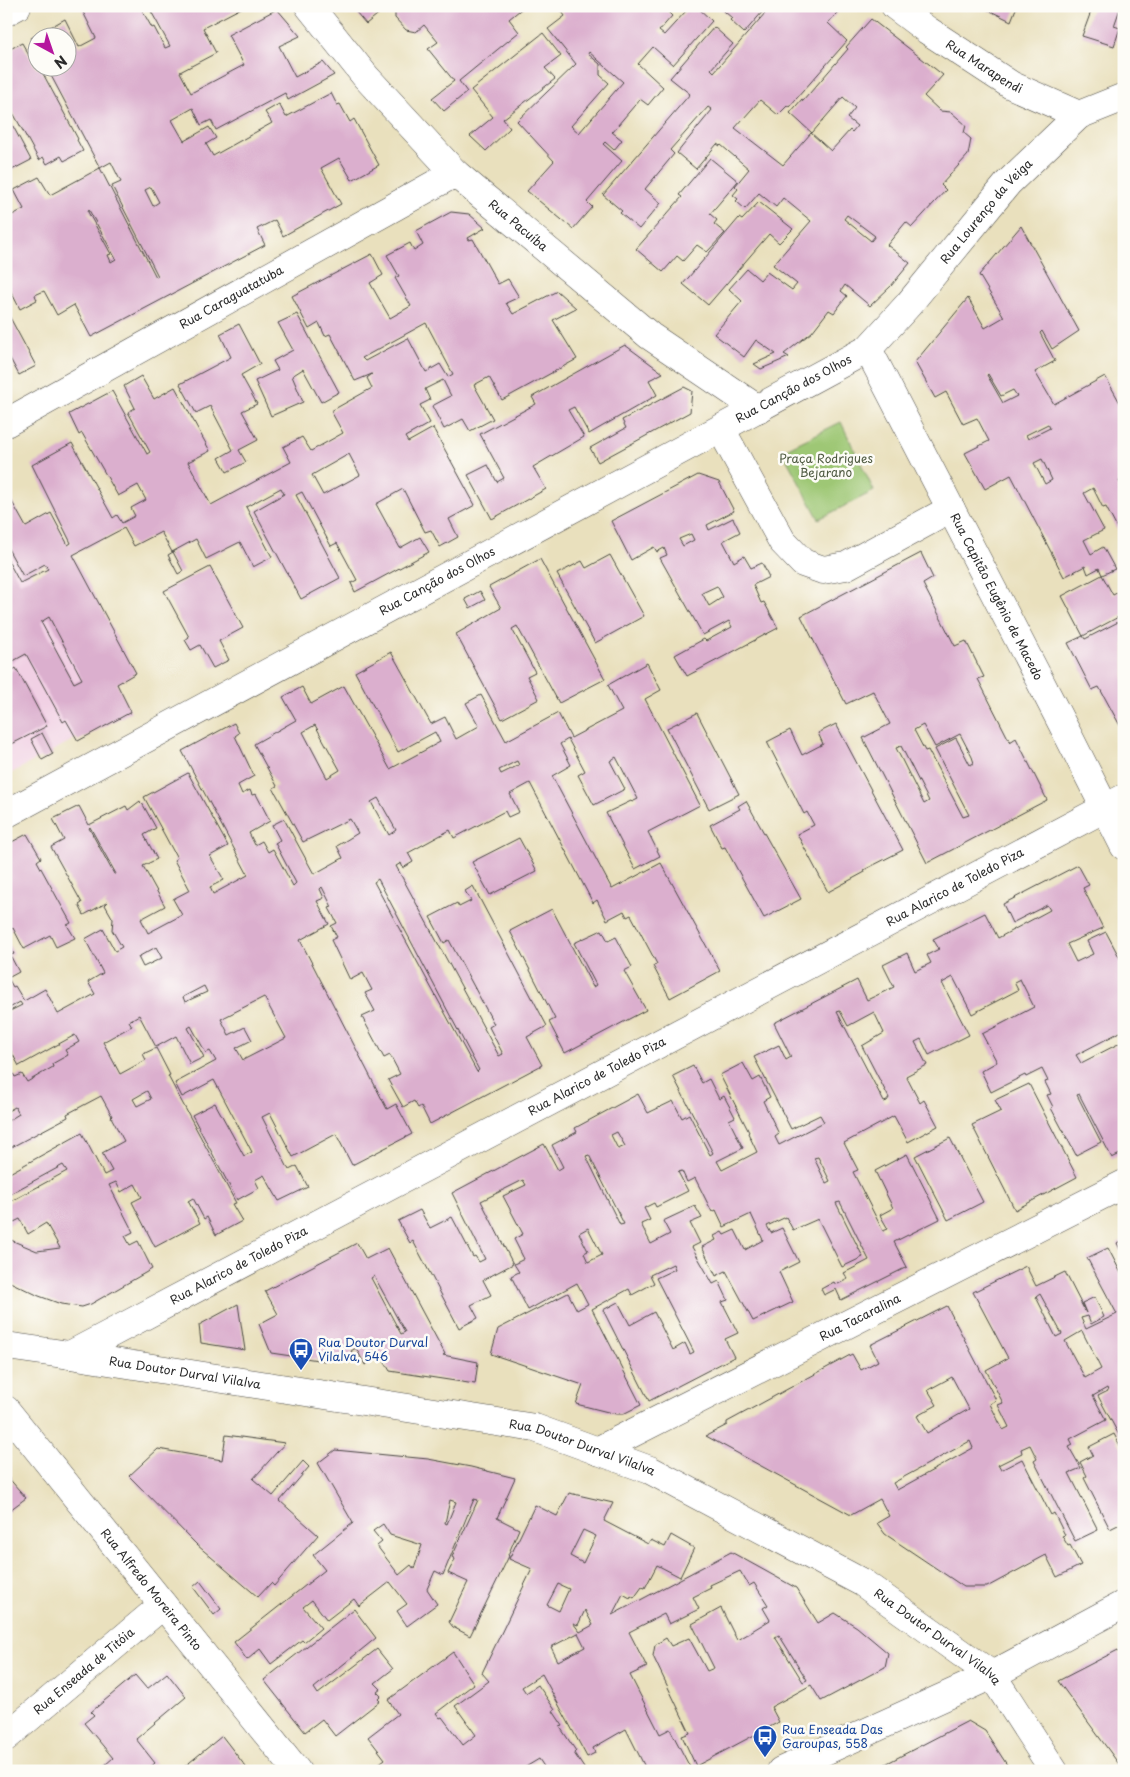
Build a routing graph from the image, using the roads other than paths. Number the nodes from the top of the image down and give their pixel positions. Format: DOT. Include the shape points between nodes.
graph roads {
  1 [pos="17,6"];
  2 [pos="309,6"];
  3 [pos="895,6"];
  4 [pos="6,12"];
  5 [pos="1124,97"];
  6 [pos="1080,116"];
  7 [pos="455,173"];
  8 [pos="868,349"];
  9 [pos="758,409"];
  10 [pos="6,423"];
  11 [pos="721,429"];
  12 [pos="951,509"];
  13 [pos="1114,803"];
  14 [pos="6,814"];
  15 [pos="1124,846"];
  16 [pos="1124,1184"];
  17 [pos="6,1346"];
  18 [pos="70,1355"];
  19 [pos="6,1410"];
  20 [pos="597,1451"];
  21 [pos="1124,1604"];
  22 [pos="162,1605"];
  23 [pos="992,1675"];
  24 [pos="6,1737"];
  25 [pos="296,1771"];
  26 [pos="780,1771"];
  27 [pos="1054,1771"];
  1 -- 4 [label="street"];
  2 -- 7 [label="street, Rua Pacuíba" via="366,77"];
  3 -- 6 [label="street, Rua Marapendi" via="1012,85"];
  5 -- 6 [label="street, Rua Lourenço da Veiga"];
  6 -- 8 [label="street, Rua Lourenço da Veiga" via="1008,183"];
  7 -- 9 [label="street, Rua Pacuíba" via="650,336"];
  7 -- 10 [label="street, Rua Caraguatatuba"];
  8 -- 9 [label="street, Rua Canção dos Olhos"];
  8 -- 12 [label="street, Rua Capitão Eugênio de Macedo"];
  9 -- 11 [label="street, Rua Canção dos Olhos"];
  11 -- 12 [label="street" via="782,541 803,563 823,570 846,566"];
  11 -- 14 [label="street, Rua Canção dos Olhos"];
  12 -- 13 [label="street, Rua Capitão Eugênio de Macedo"];
  13 -- 15 [label="street, Rua Capitão Eugênio de Macedo"];
  13 -- 18 [label="street, Rua Alarico de Toledo Piza"];
  16 -- 20 [label="street, Rua Tacaralina"];
  17 -- 18 [label="street, Rua Doutor Durval Vilalva"];
  18 -- 20 [label="street, Rua Doutor Durval Vilalva" via="535,1428"];
  19 -- 22 [label="street, Rua Alfredo Moreira Pinto"];
  20 -- 23 [label="street, Rua Doutor Durval Vilalva" via="650,1470 863,1583"];
  21 -- 23 [label="street"];
  22 -- 24 [label="street, Rua Enseada de Titóia"];
  22 -- 25 [label="street, Rua Alfredo Moreira Pinto"];
  23 -- 26 [label="street"];
  23 -- 27 [label="street, Rua Doutor Durval Vilalva"];
}
